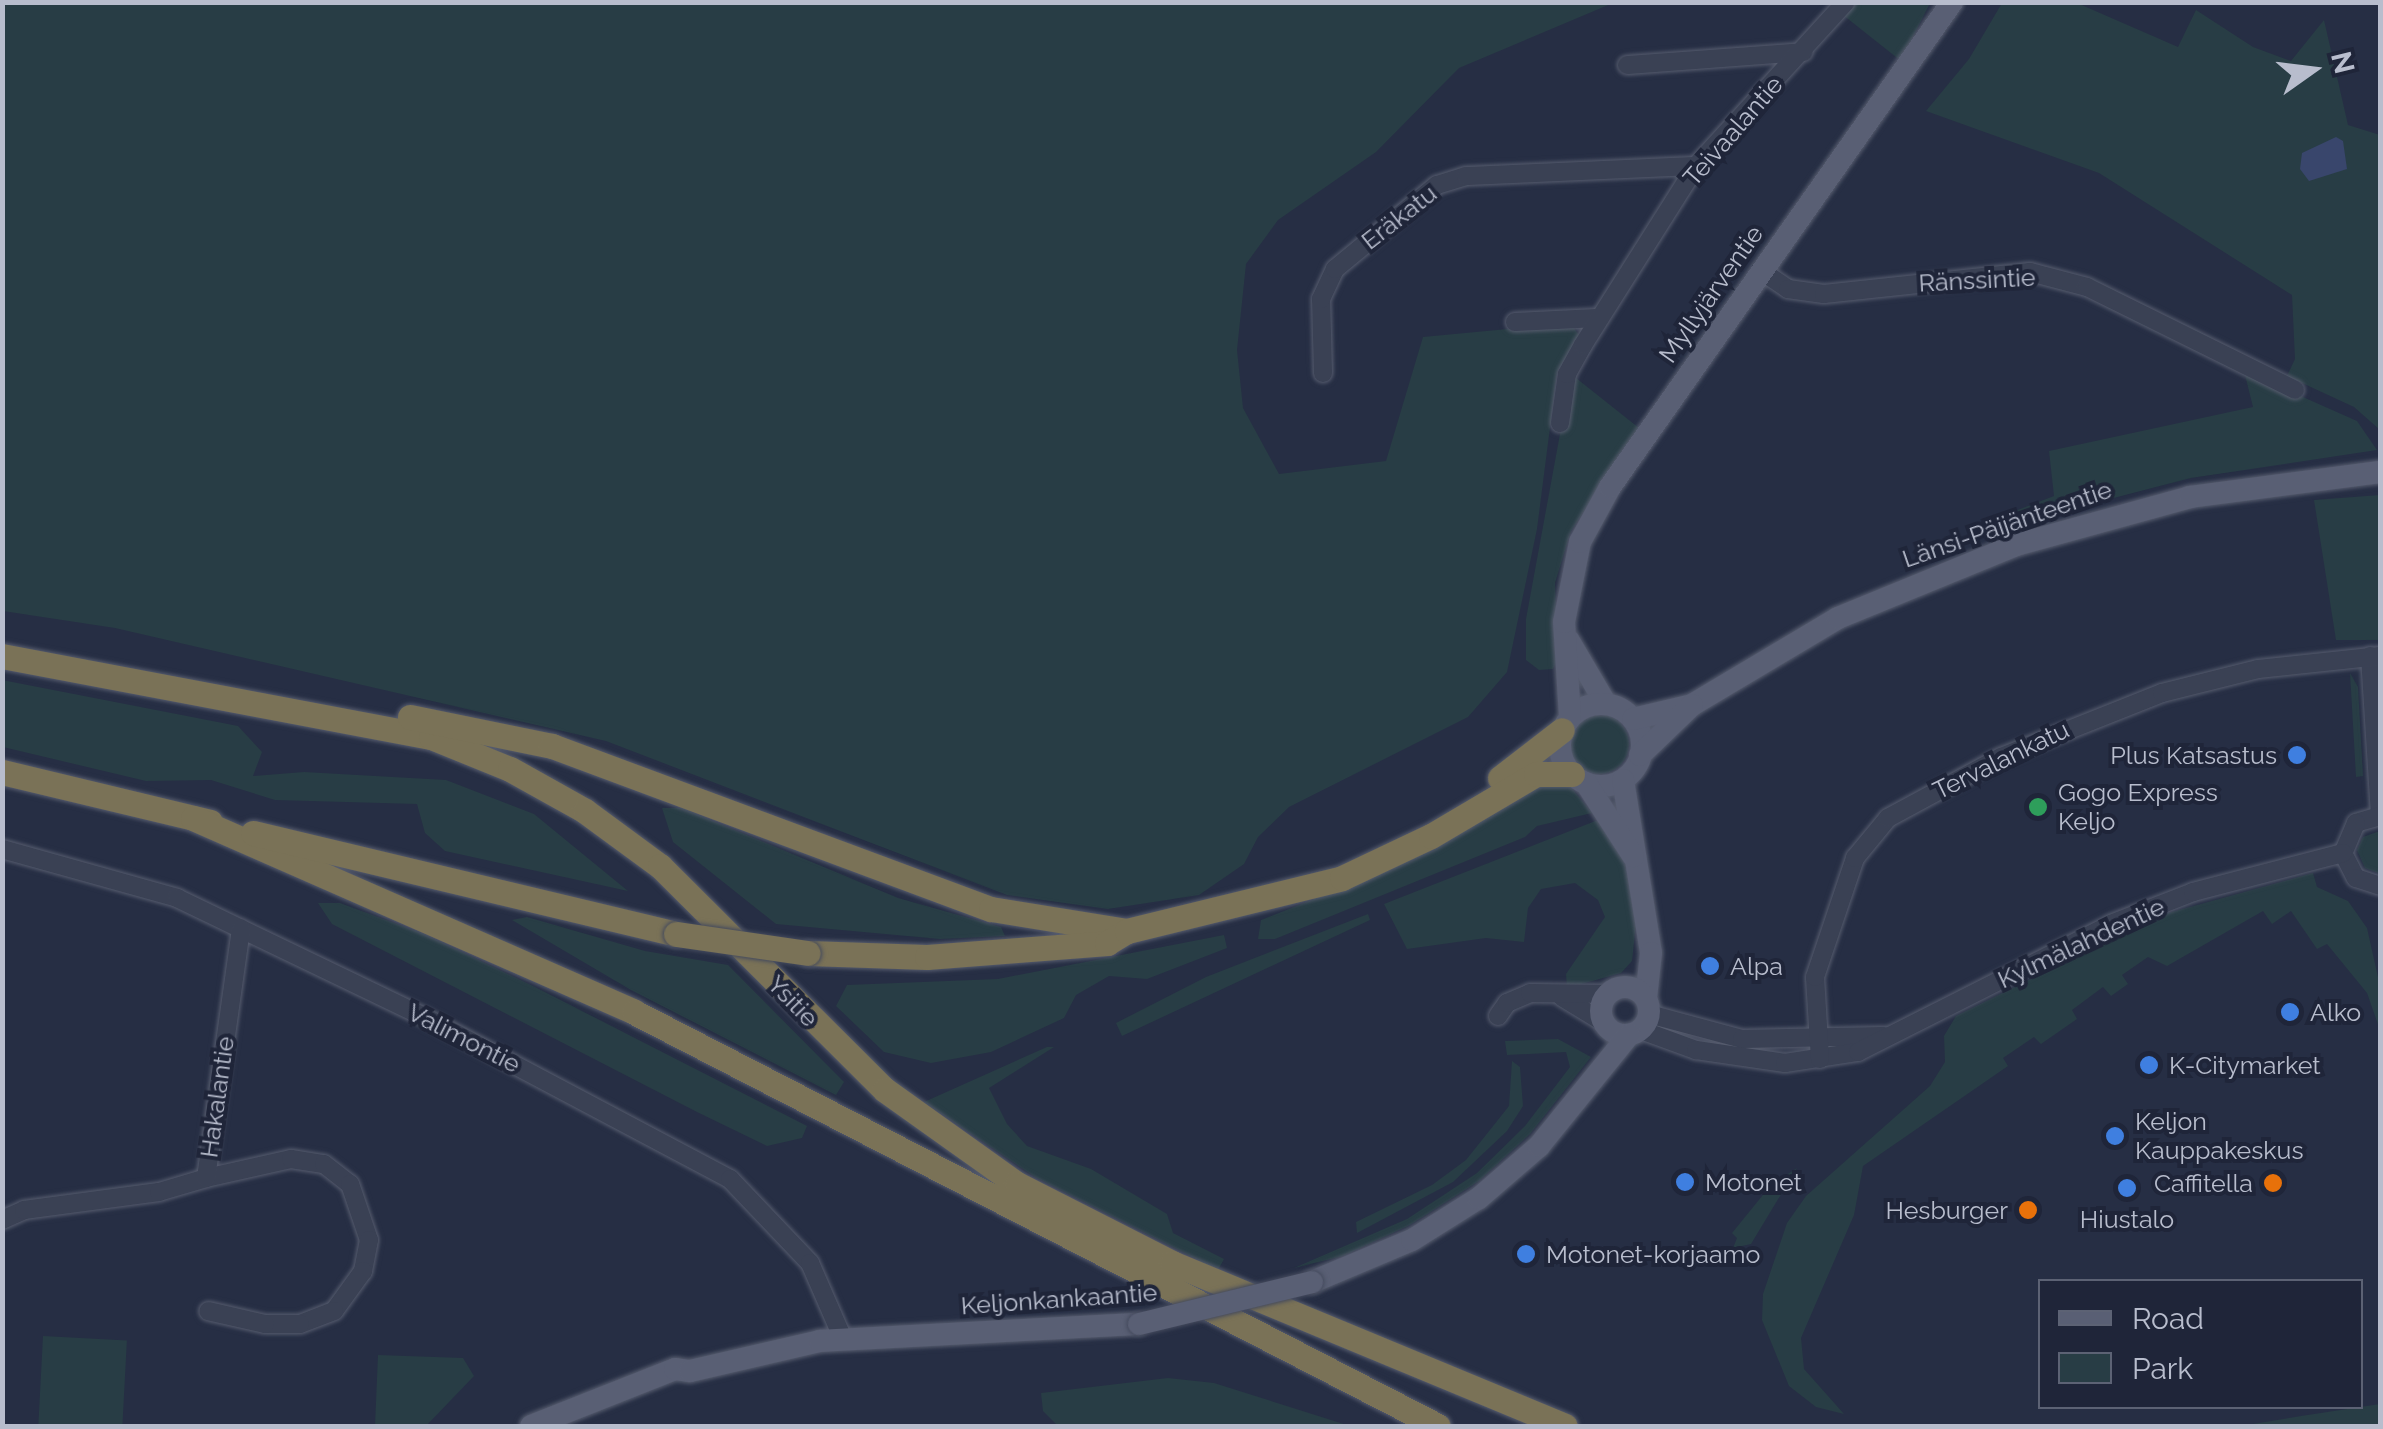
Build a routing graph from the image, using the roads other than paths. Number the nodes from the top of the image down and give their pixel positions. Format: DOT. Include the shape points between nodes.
graph roads {
  1 [pos="1846,2"];
  2 [pos="1952,2"];
  3 [pos="1804,52"];
  4 [pos="1627,65"];
  5 [pos="1696,166"];
  6 [pos="1760,270"];
  7 [pos="1597,318"];
  8 [pos="1515,322"];
  9 [pos="1323,373"];
  10 [pos="2295,390"];
  11 [pos="1560,423"];
  12 [pos="2376,474"];
  13 [pos="1567,638"];
  14 [pos="2,656"];
  15 [pos="2375,656"];
  16 [pos="1606,704"];
  17 [pos="1692,705"];
  18 [pos="296,709"];
  19 [pos="1633,719"];
  20 [pos="1566,724"];
  21 [pos="1640,755"];
  22 [pos="2,772"];
  23 [pos="1579,778"];
  24 [pos="1622,780"];
  25 [pos="2380,816"];
  26 [pos="193,818"];
  27 [pos="2,849"];
  28 [pos="2343,853"];
  29 [pos="1635,858"];
  30 [pos="1328,877"];
  31 [pos="2380,886"];
  32 [pos="241,928"];
  33 [pos="1127,931"];
  34 [pos="1562,998"];
  35 [pos="1626,1014"];
  36 [pos="1498,1016"];
  37 [pos="1820,1050"];
  38 [pos="206,1178"];
  39 [pos="2,1220"];
  40 [pos="208,1311"];
  41 [pos="843,1339"];
  42 [pos="690,1371"];
  43 [pos="531,1426"];
  44 [pos="564,1426"];
  45 [pos="1438,1426"];
  46 [pos="1566,1426"];
  1 -- 3 [label="street, Teivaalantie"];
  2 -- 6 [label="main road, Myllyjärventie"];
  3 -- 4 [label="street"];
  3 -- 5 [label="street, Teivaalantie"];
  5 -- 7 [label="street, Teivaalantie"];
  5 -- 9 [label="street, Eräkatu" via="1466,176 1437,185 1335,269 1321,299"];
  6 -- 10 [label="street, Ränssintie" via="1788,289 1824,294 2030,272 2086,287"];
  6 -- 13 [label="main road, Myllyjärventie" via="1610,487 1580,542 1567,585"];
  7 -- 8 [label="street"];
  7 -- 11 [label="street, Teivaalantie" via="1568,374"];
  12 -- 17 [label="main road, Länsi-Päijänteentie" via="2190,496 2016,545 1838,618"];
  13 -- 16 [label="main road"];
  13 -- 20 [label="main road, Myllyjärventie"];
  14 -- 18 [label="highway, Ysitie"];
  15 -- 25 [label="street"];
  15 -- 37 [label="street, Tervalankatu" via="2258,669 2162,693 2001,756 1888,818 1855,858 1834,910 1815,976"];
  16 -- 19 [label="main road"];
  16 -- 20 [label="main road"];
  17 -- 19 [label="main road, Länsi-Päijänteentie"];
  17 -- 21 [label="main road, Länsi-Päijänteentie"];
  18 -- 33 [label="highway" via="355,706 552,746 991,909"];
  18 -- 46 [label="highway, Ysitie" via="458,746 584,810 697,900 885,1090 1018,1184 1172,1263"];
  19 -- 21 [label="main road"];
  20 -- 23 [label="main road" via="1560,752"];
  20 -- 30 [label="highway" via="1436,820 1338,866"];
  21 -- 24 [label="main road"];
  22 -- 26 [label="highway"];
  23 -- 24 [label="main road"];
  23 -- 29 [label="main road, Keljonkankaantie"];
  23 -- 30 [label="highway" via="1536,774 1388,859"];
  24 -- 29 [label="main road, Keljonkankaantie"];
  25 -- 28 [label="street" via="2356,823"];
  26 -- 33 [label="highway, bridge" via="676,934 808,953 1054,951 1108,943"];
  26 -- 45 [label="highway" via="552,974"];
  27 -- 32 [label="street, Valimontie" via="178,898"];
  28 -- 31 [label="street" via="2356,878"];
  28 -- 37 [label="street, Kylmälahdentie" via="2193,892 2127,917 1884,1036"];
  29 -- 35 [label="main road, Keljonkankaantie" via="1647,940"];
  30 -- 33 [label="highway" via="1215,914"];
  32 -- 38 [label="street, Hakalantie"];
  32 -- 41 [label="street, Valimontie" via="730,1179 810,1263"];
  34 -- 35 [label="street"];
  34 -- 35 [label="street"];
  34 -- 36 [label="street" via="1517,996"];
  35 -- 37 [label="street, Kylmälahdentie"];
  35 -- 41 [label="main road, Keljonkankaantie, bridge" via="1596,1074 1539,1146 1479,1198 1412,1240 1312,1282 1139,1324"];
  38 -- 39 [label="street, Hakalantie" via="159,1192 24,1210"];
  38 -- 40 [label="street" via="292,1158 324,1164 350,1184 369,1240 363,1271 334,1311 300,1324 265,1324"];
  41 -- 42 [label="main road, Keljonkankaantie"];
  42 -- 43 [label="main road, Keljonkankaantie" via="648,1378"];
  42 -- 44 [label="main road, Keljonkankaantie" via="679,1382"];
}
